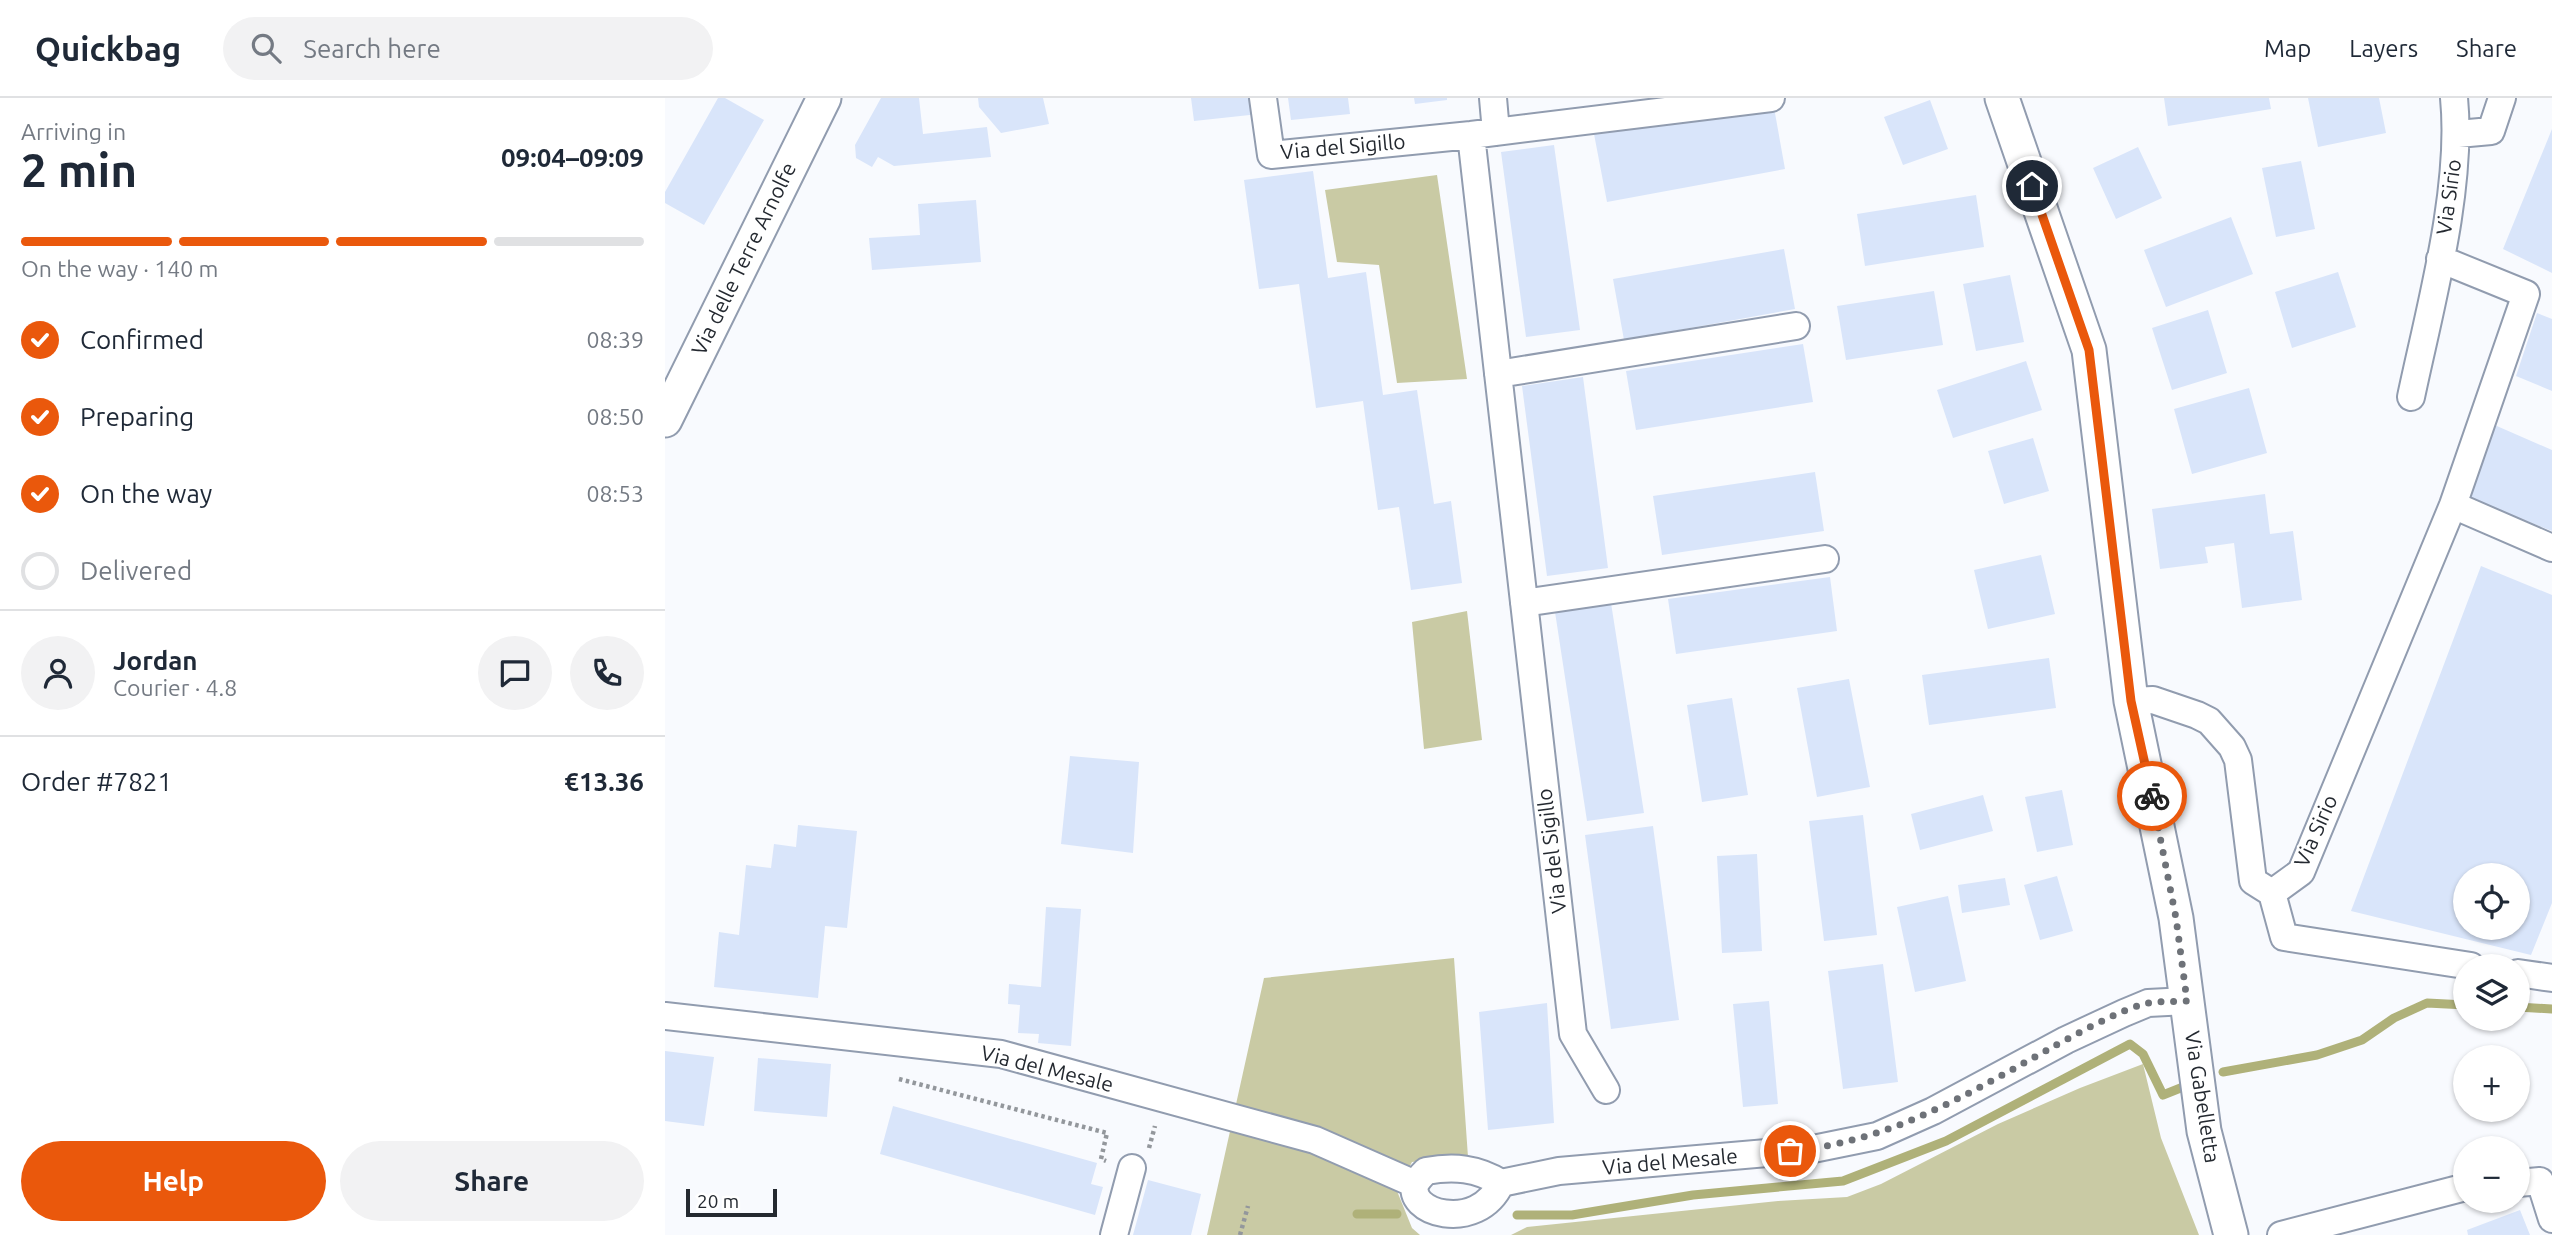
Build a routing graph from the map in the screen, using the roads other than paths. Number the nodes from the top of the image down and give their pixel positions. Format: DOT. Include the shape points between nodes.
graph roads {
  1 [pos="824,98"];
  2 [pos="1263,98"];
  3 [pos="1493,98"];
  4 [pos="1771,98"];
  5 [pos="2002,98"];
  6 [pos="2454,98"];
  7 [pos="2502,98"];
  8 [pos="1483,134"];
  9 [pos="2458,134"];
  10 [pos="2440,259"];
  11 [pos="1796,326"];
  12 [pos="1498,374"];
  13 [pos="2411,397"];
  14 [pos="665,420"];
  15 [pos="2453,505"];
  16 [pos="2552,548"];
  17 [pos="1825,559"];
  18 [pos="1524,603"];
  19 [pos="2131,701"];
  20 [pos="2272,893"];
  21 [pos="2453,963"];
  22 [pos="2530,975"];
  23 [pos="2552,978"];
  24 [pos="2187,1001"];
  25 [pos="665,1016"];
  26 [pos="1606,1090"];
  27 [pos="1132,1168"];
  28 [pos="2530,1182"];
  29 [pos="1501,1183"];
  30 [pos="1415,1184"];
  31 [pos="2453,1189"];
  32 [pos="2552,1219"];
  33 [pos="1114,1235"];
  34 [pos="2231,1235"];
  35 [pos="2281,1235"];
  1 -- 14 [label="street, Via delle Terre Arnolfe"];
  2 -- 8 [label="street, Via del Sigillo" via="1271,155"];
  3 -- 8 [label="street, Via del Sigillo"];
  4 -- 8 [label="street, Via del Sigillo"];
  5 -- 19 [label="street, Via Gabelletta" via="2089,350"];
  6 -- 9 [label="street, Via Sirio"];
  7 -- 9 [label="street, Via Sirio" via="2491,131"];
  8 -- 12 [label="street, Via del Sigillo"];
  9 -- 10 [label="street, Via Sirio"];
  10 -- 13 [label="street, Via Sirio"];
  10 -- 15 [label="street, Via Sirio" via="2526,294"];
  11 -- 12 [label="street"];
  12 -- 18 [label="street, Via del Sigillo"];
  15 -- 16 [label="street"];
  15 -- 20 [label="street, Via Sirio" via="2301,872"];
  17 -- 18 [label="street"];
  18 -- 26 [label="street, Via del Sigillo" via="1573,1034"];
  19 -- 20 [label="street" via="2153,700 2197,715 2209,721 2232,747 2238,760 2253,881"];
  19 -- 24 [label="street, Via Gabelletta" via="2164,848"];
  20 -- 21 [label="street" via="2284,937"];
  22 -- 23 [label="street"];
  24 -- 29 [label="street, Via del Mesale" via="2148,1003 2124,1013 1877,1136 1813,1149 1559,1171"];
  24 -- 34 [label="street, Via Gabelletta" via="2204,1132"];
  25 -- 30 [label="street, Via del Mesale" via="1001,1054 1315,1140"];
  27 -- 33 [label="street"];
  28 -- 32 [label="street" via="2540,1181"];
  29 -- 30 [label="street" via="1463,1168 1443,1168 1426,1171"];
  29 -- 30 [label="street" via="1487,1219 1459,1232 1430,1221 1415,1196"];
  31 -- 35 [label="street"];
}
